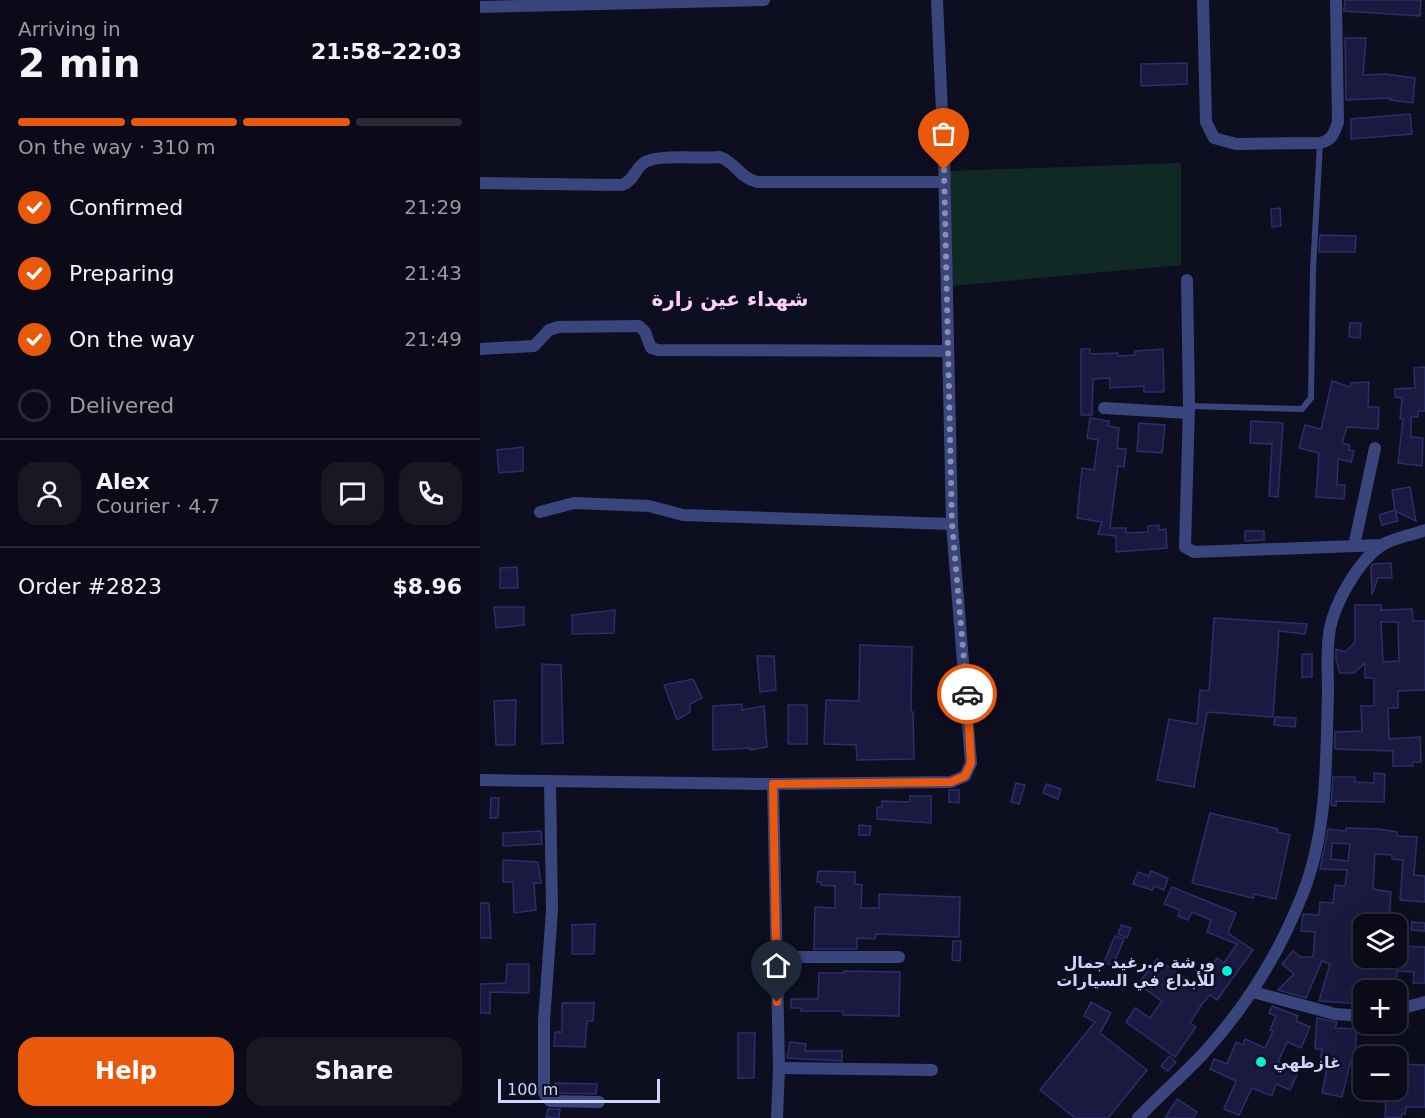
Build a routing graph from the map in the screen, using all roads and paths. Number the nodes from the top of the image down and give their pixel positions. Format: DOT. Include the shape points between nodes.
graph roads {
  1 [pos="764,0"];
  2 [pos="937,0"];
  3 [pos="1203,0"];
  4 [pos="1336,0"];
  5 [pos="480,7"];
  6 [pos="1320,143"];
  7 [pos="944,182"];
  8 [pos="480,183"];
  9 [pos="1187,280"];
  10 [pos="480,349"];
  11 [pos="947,351"];
  12 [pos="1104,408"];
  13 [pos="1188,410"];
  14 [pos="1375,448"];
  15 [pos="540,512"];
  16 [pos="952,524"];
  17 [pos="1425,530"];
  18 [pos="1382,545"];
  19 [pos="1354,546"];
  20 [pos="480,780"];
  21 [pos="550,781"];
  22 [pos="773,784"];
  23 [pos="776,957"];
  24 [pos="899,957"];
  25 [pos="1253,992"];
  26 [pos="1425,1002"];
  27 [pos="1407,1007"];
  28 [pos="1353,1015"];
  29 [pos="779,1068"];
  30 [pos="932,1070"];
  31 [pos="599,1102"];
  32 [pos="777,1118"];
  33 [pos="1138,1118"];
  1 -- 5 [label="street"];
  2 -- 7 [label="street"];
  3 -- 6 [label="street" via="1205,113 1214,138 1236,144"];
  4 -- 6 [label="street" via="1338,123 1334,135"];
  6 -- 13 [label="lane" via="1311,398 1302,409"];
  7 -- 8 [label="street" via="757,182 745,179 720,157 651,160 622,184"];
  7 -- 11 [label="street"];
  9 -- 13 [label="street"];
  10 -- 11 [label="street" via="534,346 549,330 558,327 639,326 651,348 658,350"];
  11 -- 16 [label="street"];
  12 -- 13 [label="street"];
  13 -- 19 [label="street" via="1184,544 1189,551"];
  14 -- 19 [label="street"];
  15 -- 16 [label="street" via="574,502 649,506 683,515"];
  16 -- 22 [label="street" via="971,763 965,776 951,782"];
  17 -- 18 [label="street"];
  18 -- 19 [label="street"];
  18 -- 25 [label="street" via="1339,599 1330,630 1325,780 1316,850 1303,894"];
  20 -- 21 [label="street"];
  21 -- 22 [label="street"];
  21 -- 31 [label="street" via="552,910 544,1022 544,1093 550,1101"];
  22 -- 23 [label="street"];
  23 -- 24 [label="street"];
  23 -- 29 [label="street"];
  25 -- 28 [label="street"];
  25 -- 33 [label="street" via="1202,1055"];
  26 -- 27 [label="street"];
  29 -- 30 [label="street"];
  29 -- 32 [label="street"];
}
